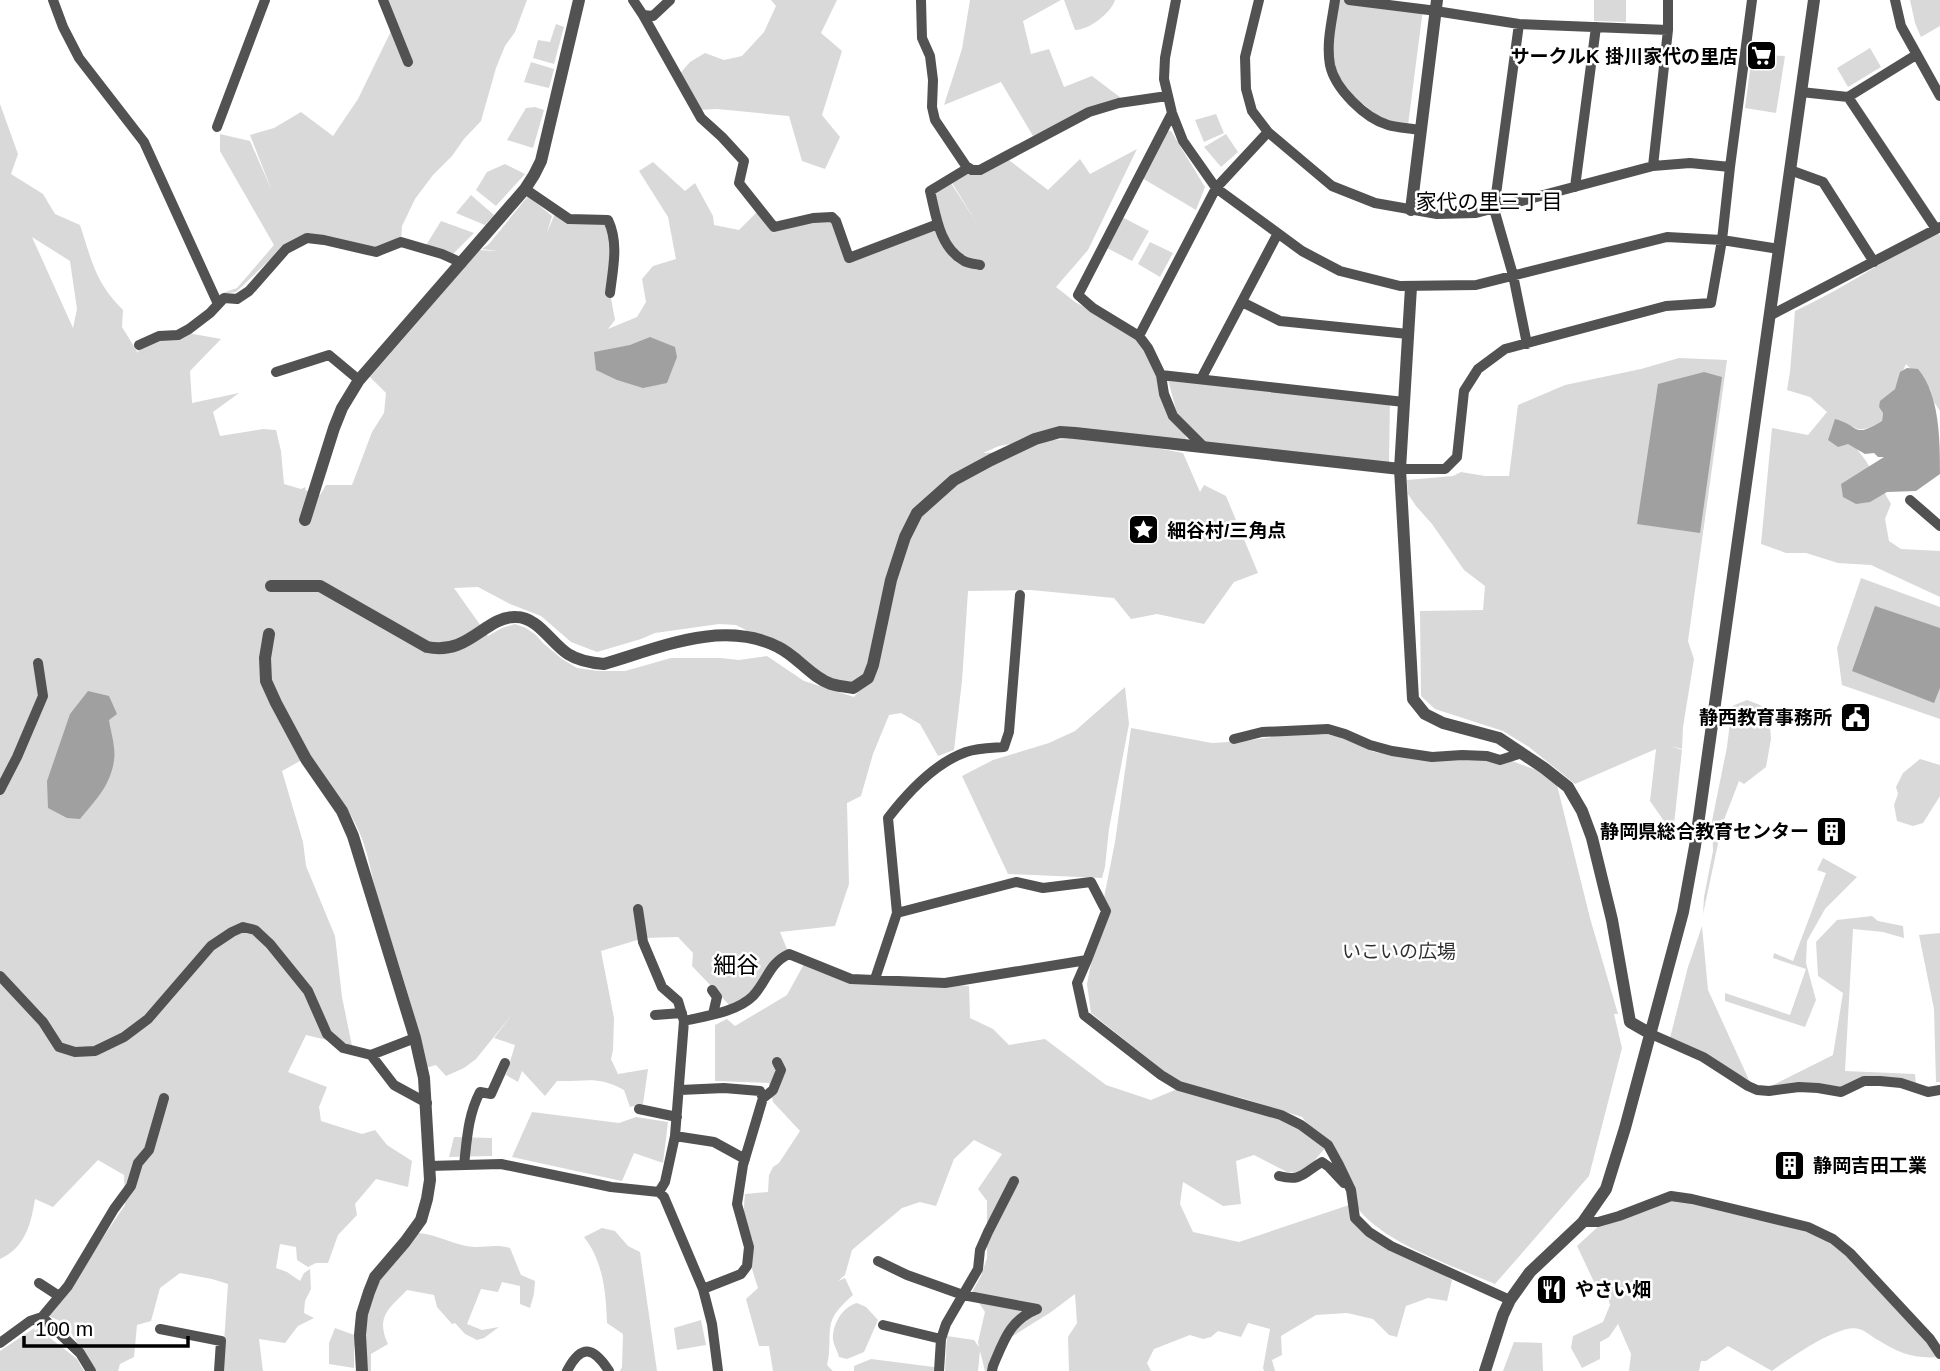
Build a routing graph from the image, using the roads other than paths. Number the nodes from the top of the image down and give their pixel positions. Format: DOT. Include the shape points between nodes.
graph roads {
  1 [pos="53,0"];
  2 [pos="265,0"];
  3 [pos="383,0"];
  4 [pos="579,0"];
  5 [pos="633,0"];
  6 [pos="670,0"];
  7 [pos="922,0"];
  8 [pos="1176,0"];
  9 [pos="1259,0"];
  10 [pos="1335,0"];
  11 [pos="1349,0"];
  12 [pos="1668,0"];
  13 [pos="1752,0"];
  14 [pos="1814,0"];
  15 [pos="1895,0"];
  16 [pos="1436,5"];
  17 [pos="643,15"];
  18 [pos="1519,24"];
  19 [pos="1596,27"];
  20 [pos="1668,30"];
  21 [pos="1916,55"];
  22 [pos="408,62"];
  23 [pos="1801,92"];
  24 [pos="1167,96"];
  25 [pos="1940,96"];
  26 [pos="1848,97"];
  27 [pos="1172,113"];
  28 [pos="216,127"];
  29 [pos="1420,130"];
  30 [pos="1268,132"];
  31 [pos="1653,166"];
  32 [pos="1730,167"];
  33 [pos="968,168"];
  34 [pos="1790,170"];
  35 [pos="1575,187"];
  36 [pos="1216,188"];
  37 [pos="525,189"];
  38 [pos="1494,209"];
  39 [pos="1411,210"];
  40 [pos="938,223"];
  41 [pos="1938,228"];
  42 [pos="1277,235"];
  43 [pos="1722,240"];
  44 [pos="1779,249"];
  45 [pos="1874,262"];
  46 [pos="462,263"];
  47 [pos="980,265"];
  48 [pos="1513,275"];
  49 [pos="1411,287"];
  50 [pos="610,293"];
  51 [pos="1242,302"];
  52 [pos="218,304"];
  53 [pos="1769,316"];
  54 [pos="1408,334"];
  55 [pos="1139,336"];
  56 [pos="1527,344"];
  57 [pos="139,345"];
  58 [pos="276,372"];
  59 [pos="1161,375"];
  60 [pos="1201,379"];
  61 [pos="359,380"];
  62 [pos="1404,402"];
  63 [pos="1204,447"];
  64 [pos="1400,469"];
  65 [pos="1910,500"];
  66 [pos="305,520"];
  67 [pos="1940,526"];
  68 [pos="271,586"];
  69 [pos="1020,595"];
  70 [pos="269,634"];
  71 [pos="38,663"];
  72 [pos="1234,739"];
  73 [pos="1522,753"];
  74 [pos="0,790"];
  75 [pos="638,909"];
  76 [pos="897,913"];
  77 [pos="1087,960"];
  78 [pos="0,976"];
  79 [pos="874,979"];
  80 [pos="712,990"];
  81 [pos="713,1014"];
  82 [pos="655,1015"];
  83 [pos="683,1017"];
  84 [pos="1651,1034"];
  85 [pos="415,1038"];
  86 [pos="371,1055"];
  87 [pos="777,1062"];
  88 [pos="505,1063"];
  89 [pos="680,1090"];
  90 [pos="1940,1090"];
  91 [pos="164,1098"];
  92 [pos="763,1098"];
  93 [pos="427,1103"];
  94 [pos="639,1109"];
  95 [pos="677,1116"];
  96 [pos="675,1136"];
  97 [pos="745,1159"];
  98 [pos="464,1165"];
  99 [pos="429,1166"];
  100 [pos="1279,1176"];
  101 [pos="1014,1181"];
  102 [pos="1351,1190"];
  103 [pos="659,1192"];
  104 [pos="1583,1222"];
  105 [pos="878,1261"];
  106 [pos="39,1283"];
  107 [pos="703,1289"];
  108 [pos="963,1295"];
  109 [pos="59,1296"];
  110 [pos="1510,1300"];
  111 [pos="42,1317"];
  112 [pos="883,1325"];
  113 [pos="160,1329"];
  114 [pos="941,1339"];
  115 [pos="0,1343"];
  116 [pos="1940,1354"];
  117 [pos="91,1371"];
  118 [pos="219,1371"];
  119 [pos="362,1371"];
  120 [pos="567,1371"];
  121 [pos="608,1371"];
  122 [pos="718,1371"];
  123 [pos="939,1371"];
  124 [pos="992,1371"];
  125 [pos="1485,1371"];
  1 -- 52 [label="street" via="79,58 144,142"];
  2 -- 28 [label="street"];
  3 -- 22 [label="street"];
  4 -- 37 [label="street" via="541,161"];
  5 -- 17 [label="street"];
  6 -- 17 [label="street" via="653,16"];
  7 -- 33 [label="street" via="922,38 930,57 935,120"];
  8 -- 24 [label="street" via="1164,58"];
  9 -- 30 [label="street" via="1245,57 1246,89 1252,111"];
  10 -- 29 [label="street" via="1328,45 1331,67 1345,93 1362,111 1388,125"];
  11 -- 16 [label="street"];
  12 -- 20 [label="street"];
  13 -- 32 [label="street"];
  14 -- 23 [label="street"];
  15 -- 21 [label="street" via="1901,26"];
  16 -- 18 [label="street"];
  16 -- 29 [label="street"];
  17 -- 40 [label="street" via="701,118 744,161 740,183 774,226 832,217 849,258"];
  18 -- 19 [label="street"];
  18 -- 38 [label="street"];
  19 -- 20 [label="street"];
  19 -- 35 [label="street"];
  20 -- 31 [label="street"];
  21 -- 25 [label="street"];
  21 -- 26 [label="street"];
  23 -- 26 [label="street"];
  23 -- 34 [label="street"];
  24 -- 27 [label="street"];
  24 -- 33 [label="street" via="1089,112 980,170"];
  26 -- 41 [label="street"];
  27 -- 36 [label="street" via="1183,141"];
  27 -- 55 [label="street" via="1078,295"];
  29 -- 39 [label="street"];
  30 -- 36 [label="street"];
  30 -- 39 [label="street" via="1332,186 1375,203"];
  31 -- 32 [label="street"];
  31 -- 35 [label="street"];
  32 -- 43 [label="street"];
  33 -- 40 [label="street" via="930,191"];
  34 -- 44 [label="street"];
  34 -- 45 [label="street" via="1824,182"];
  35 -- 38 [label="street"];
  36 -- 42 [label="street"];
  36 -- 55 [label="street"];
  37 -- 46 [label="street"];
  37 -- 50 [label="street" via="569,219 608,220 615,252"];
  38 -- 39 [label="street" via="1437,214"];
  38 -- 48 [label="street"];
  40 -- 47 [label="street" via="954,252 964,261"];
  41 -- 45 [label="street"];
  42 -- 49 [label="street" via="1340,271"];
  42 -- 51 [label="street"];
  43 -- 44 [label="street"];
  43 -- 48 [label="street" via="1667,237"];
  43 -- 56 [label="street" via="1711,303 1666,306"];
  44 -- 53 [label="street"];
  45 -- 53 [label="street"];
  46 -- 52 [label="street" via="401,242 376,252 307,238 286,249 249,291 237,299 223,298"];
  46 -- 61 [label="street"];
  48 -- 49 [label="street" via="1476,285"];
  48 -- 56 [label="street"];
  49 -- 54 [label="street"];
  51 -- 54 [label="street" via="1280,321"];
  51 -- 60 [label="street"];
  52 -- 57 [label="street" via="178,335 159,336"];
  53 -- 84 [label="street" via="1695,846"];
  54 -- 62 [label="street"];
  55 -- 59 [label="street"];
  56 -- 64 [label="street" via="1506,349 1478,369 1464,391 1457,457 1446,469"];
  58 -- 61 [label="street" via="329,355"];
  59 -- 60 [label="street"];
  59 -- 63 [label="street" via="1172,416"];
  60 -- 62 [label="street"];
  61 -- 66 [label="street" via="334,428"];
  62 -- 64 [label="street"];
  63 -- 64 [label="street"];
  63 -- 68 [label="street" via="1060,432 1035,439 954,480 917,513 905,537 873,665 868,678 853,688 830,684 779,647 726,635 691,638 604,664 590,663 567,653 531,621 516,617 501,620 447,649 434,649 320,586"];
  64 -- 73 [label="street" via="1413,699 1425,714 1443,723 1499,738"];
  65 -- 67 [label="street"];
  69 -- 76 [label="street" via="1004,747 969,751 948,760 908,793 888,818"];
  70 -- 85 [label="street" via="266,681 306,759 348,823"];
  71 -- 74 [label="street" via="44,696"];
  72 -- 73 [label="street" via="1262,732 1328,729 1370,745 1432,757 1500,760"];
  73 -- 84 [label="street" via="1568,788 1581,811 1612,920 1630,1022"];
  75 -- 83 [label="street" via="643,943 662,987 678,1001"];
  76 -- 77 [label="street" via="1016,882 1043,888 1091,883 1106,911"];
  76 -- 79 [label="street"];
  77 -- 79 [label="street" via="945,983"];
  77 -- 102 [label="street" via="1077,983 1084,1015 1179,1086 1301,1125 1328,1145"];
  78 -- 86 [label="street" via="59,1046 75,1052 95,1051 148,1019 211,946 243,927 255,930 270,944 308,991 327,1034 343,1048"];
  79 -- 81 [label="street" via="851,979 789,954 777,960 752,997"];
  80 -- 81 [label="street" via="717,997"];
  81 -- 83 [label="street"];
  82 -- 83 [label="street"];
  83 -- 89 [label="street"];
  84 -- 90 [label="street" via="1703,1057 1757,1090 1818,1087 1841,1092 1864,1081 1880,1081 1927,1092"];
  84 -- 104 [label="street" via="1606,1189"];
  85 -- 86 [label="street"];
  85 -- 93 [label="street"];
  86 -- 93 [label="street" via="394,1085"];
  87 -- 92 [label="street" via="781,1070 773,1090"];
  88 -- 98 [label="street" via="491,1094 480,1092 474,1104"];
  89 -- 92 [label="street" via="760,1091"];
  89 -- 95 [label="street"];
  91 -- 109 [label="street" via="149,1150 138,1163 131,1186"];
  92 -- 97 [label="street"];
  93 -- 99 [label="street"];
  94 -- 95 [label="street"];
  95 -- 96 [label="street"];
  96 -- 97 [label="street" via="714,1142"];
  96 -- 103 [label="street"];
  97 -- 107 [label="street" via="737,1204 749,1247 747,1266 741,1274"];
  98 -- 99 [label="street"];
  98 -- 103 [label="street" via="500,1164"];
  99 -- 119 [label="street" via="421,1220 375,1277 369,1292 361,1325"];
  100 -- 102 [label="street" via="1292,1179 1322,1163"];
  101 -- 108 [label="street"];
  102 -- 110 [label="street" via="1355,1218 1369,1232"];
  103 -- 107 [label="street"];
  104 -- 110 [label="street" via="1530,1272"];
  104 -- 116 [label="street" via="1612,1218 1671,1196 1808,1227 1833,1238 1850,1253"];
  105 -- 108 [label="street"];
  106 -- 109 [label="street"];
  107 -- 122 [label="street"];
  108 -- 114 [label="street"];
  108 -- 124 [label="street" via="1037,1309 1023,1315 1007,1333"];
  109 -- 111 [label="street"];
  110 -- 125 [label="street"];
  111 -- 115 [label="street"];
  111 -- 117 [label="street" via="80,1353"];
  112 -- 114 [label="street"];
  113 -- 118 [label="street" via="221,1341"];
  114 -- 123 [label="street"];
  120 -- 121 [label="street" via="582,1352 600,1358"];
}
